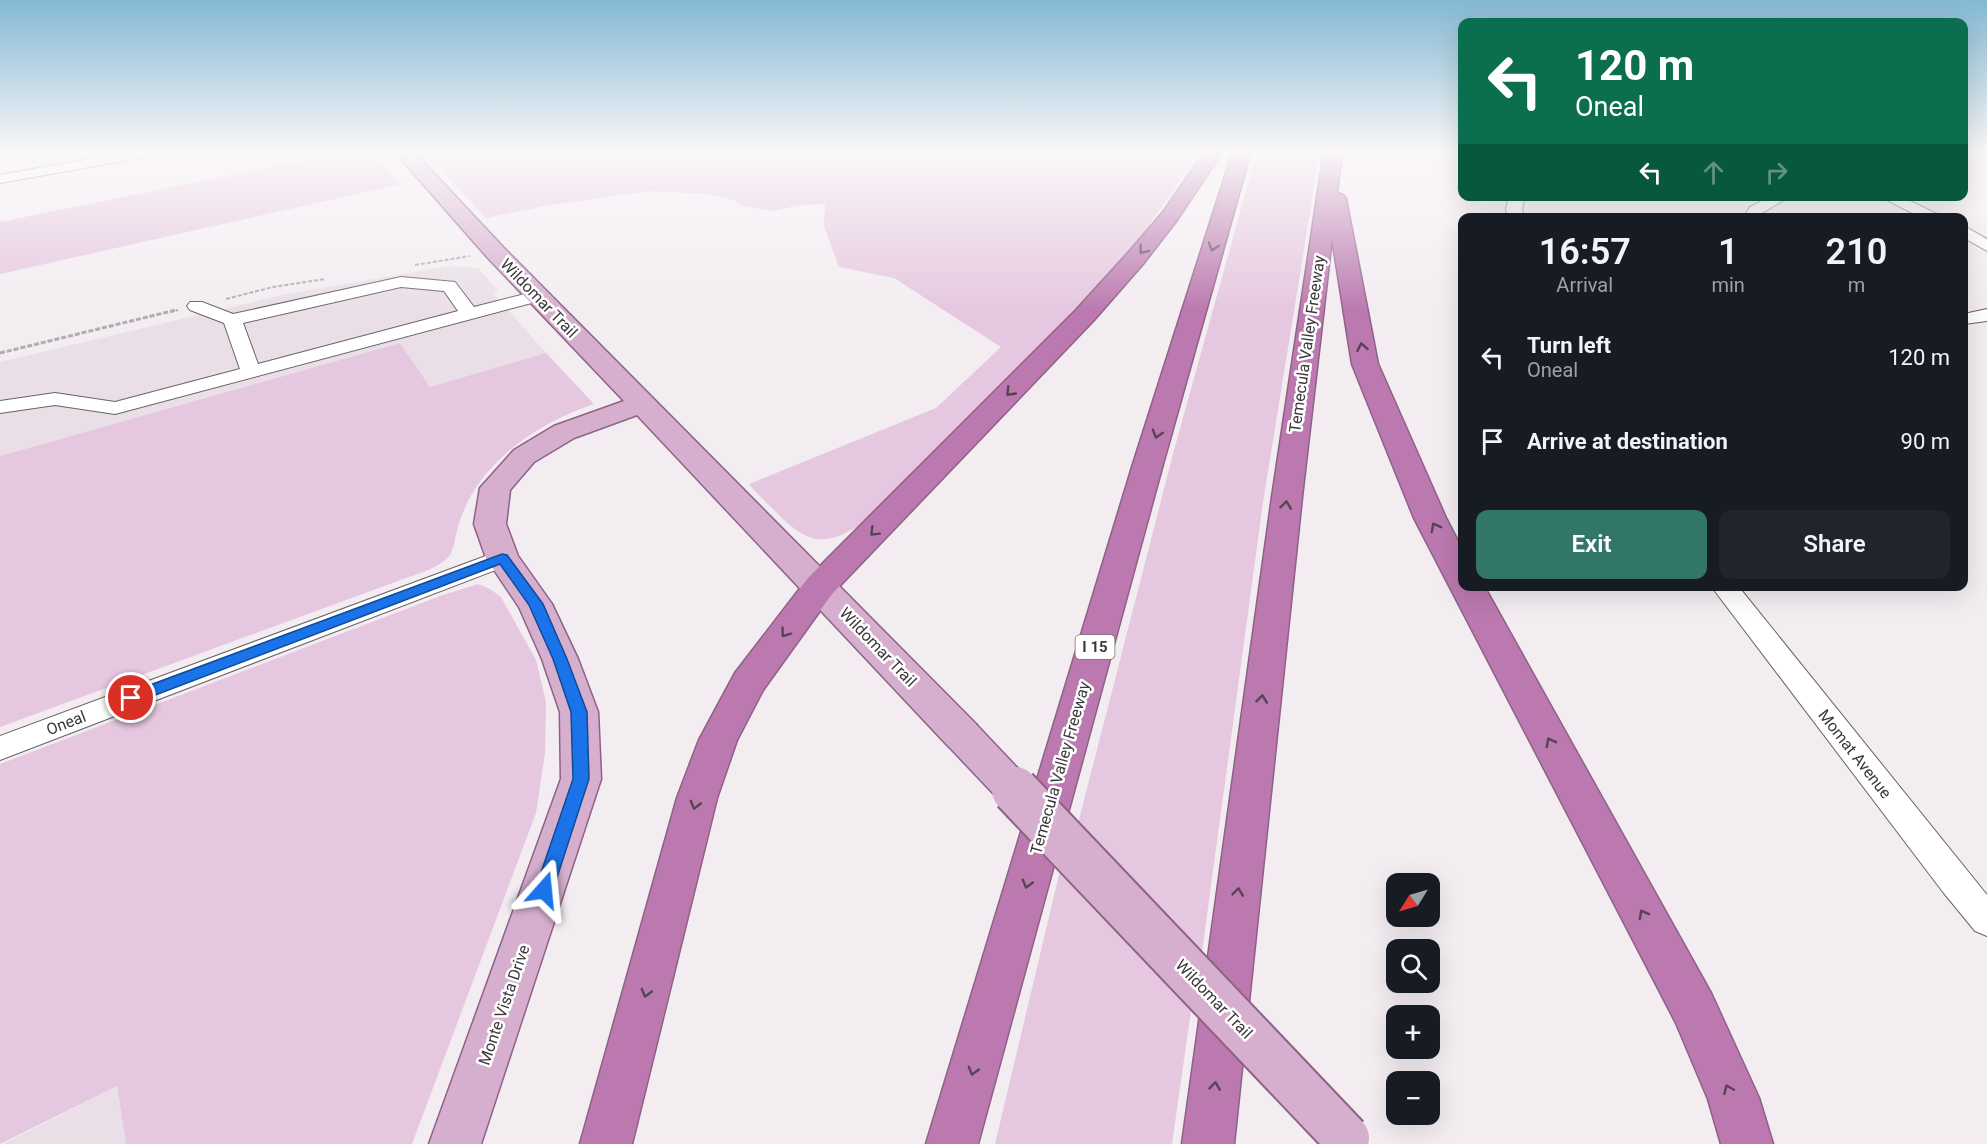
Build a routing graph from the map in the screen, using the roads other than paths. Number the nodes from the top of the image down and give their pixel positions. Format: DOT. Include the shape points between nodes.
graph roads {
  1 [pos="452,204"];
  2 [pos="1178,204"];
  3 [pos="1226,204"];
  4 [pos="1326,204"];
  5 [pos="1339,204"];
  6 [pos="1767,204"];
  7 [pos="1905,204"];
  8 [pos="1754,213"];
  9 [pos="1925,213"];
  10 [pos="1968,232"];
  11 [pos="1987,232"];
  12 [pos="1968,234"];
  13 [pos="1987,246"];
  14 [pos="537,296"];
  15 [pos="196,306"];
  16 [pos="470,314"];
  17 [pos="1987,315"];
  18 [pos="1968,318"];
  19 [pos="232,320"];
  20 [pos="251,372"];
  21 [pos="642,404"];
  22 [pos="0,407"];
  23 [pos="502,558"];
  24 [pos="1458,570"];
  25 [pos="820,586"];
  26 [pos="1470,591"];
  27 [pos="1728,591"];
  28 [pos="0,748"];
  29 [pos="1987,920"];
  30 [pos="1349,1141"];
  31 [pos="455,1144"];
  32 [pos="606,1144"];
  33 [pos="952,1144"];
  34 [pos="1208,1144"];
  35 [pos="1747,1144"];
  1 -- 14 [label="main road, Wildomar Trail"];
  2 -- 25 [label="highway, one-way" via="1128,267 1068,332"];
  3 -- 33 [label="highway, Temecula Valley Freeway / I 15, one-way"];
  34 -- 4 [label="highway, Temecula Valley Freeway, one-way"];
  24 -- 5 [label="highway, one-way" via="1430,518 1365,364"];
  6 -- 8 [label="street"];
  7 -- 9 [label="street"];
  10 -- 11 [label="street"];
  12 -- 13 [label="street"];
  14 -- 16 [label="street"];
  14 -- 21 [label="main road, Wildomar Trail"];
  15 -- 19 [label="street"];
  16 -- 19 [label="street" via="449,286 401,282"];
  16 -- 20 [label="street"];
  17 -- 18 [label="street"];
  19 -- 20 [label="street"];
  20 -- 22 [label="street" via="115,408 56,399"];
  21 -- 23 [label="main road, Monte Vista Drive" via="564,432 524,456 495,488 490,524"];
  21 -- 25 [label="main road, Wildomar Trail"];
  23 -- 28 [label="street, Oneal"];
  23 -- 31 [label="main road, Monte Vista Drive" via="536,604 579,712 581,779"];
  25 -- 30 [label="main road, Wildomar Trail, bridge"];
  25 -- 32 [label="highway, one-way" via="748,683 718,740 696,798"];
  35 -- 26 [label="highway, one-way" via="1694,1009"];
  27 -- 29 [label="street, Momat Avenue"];
}
